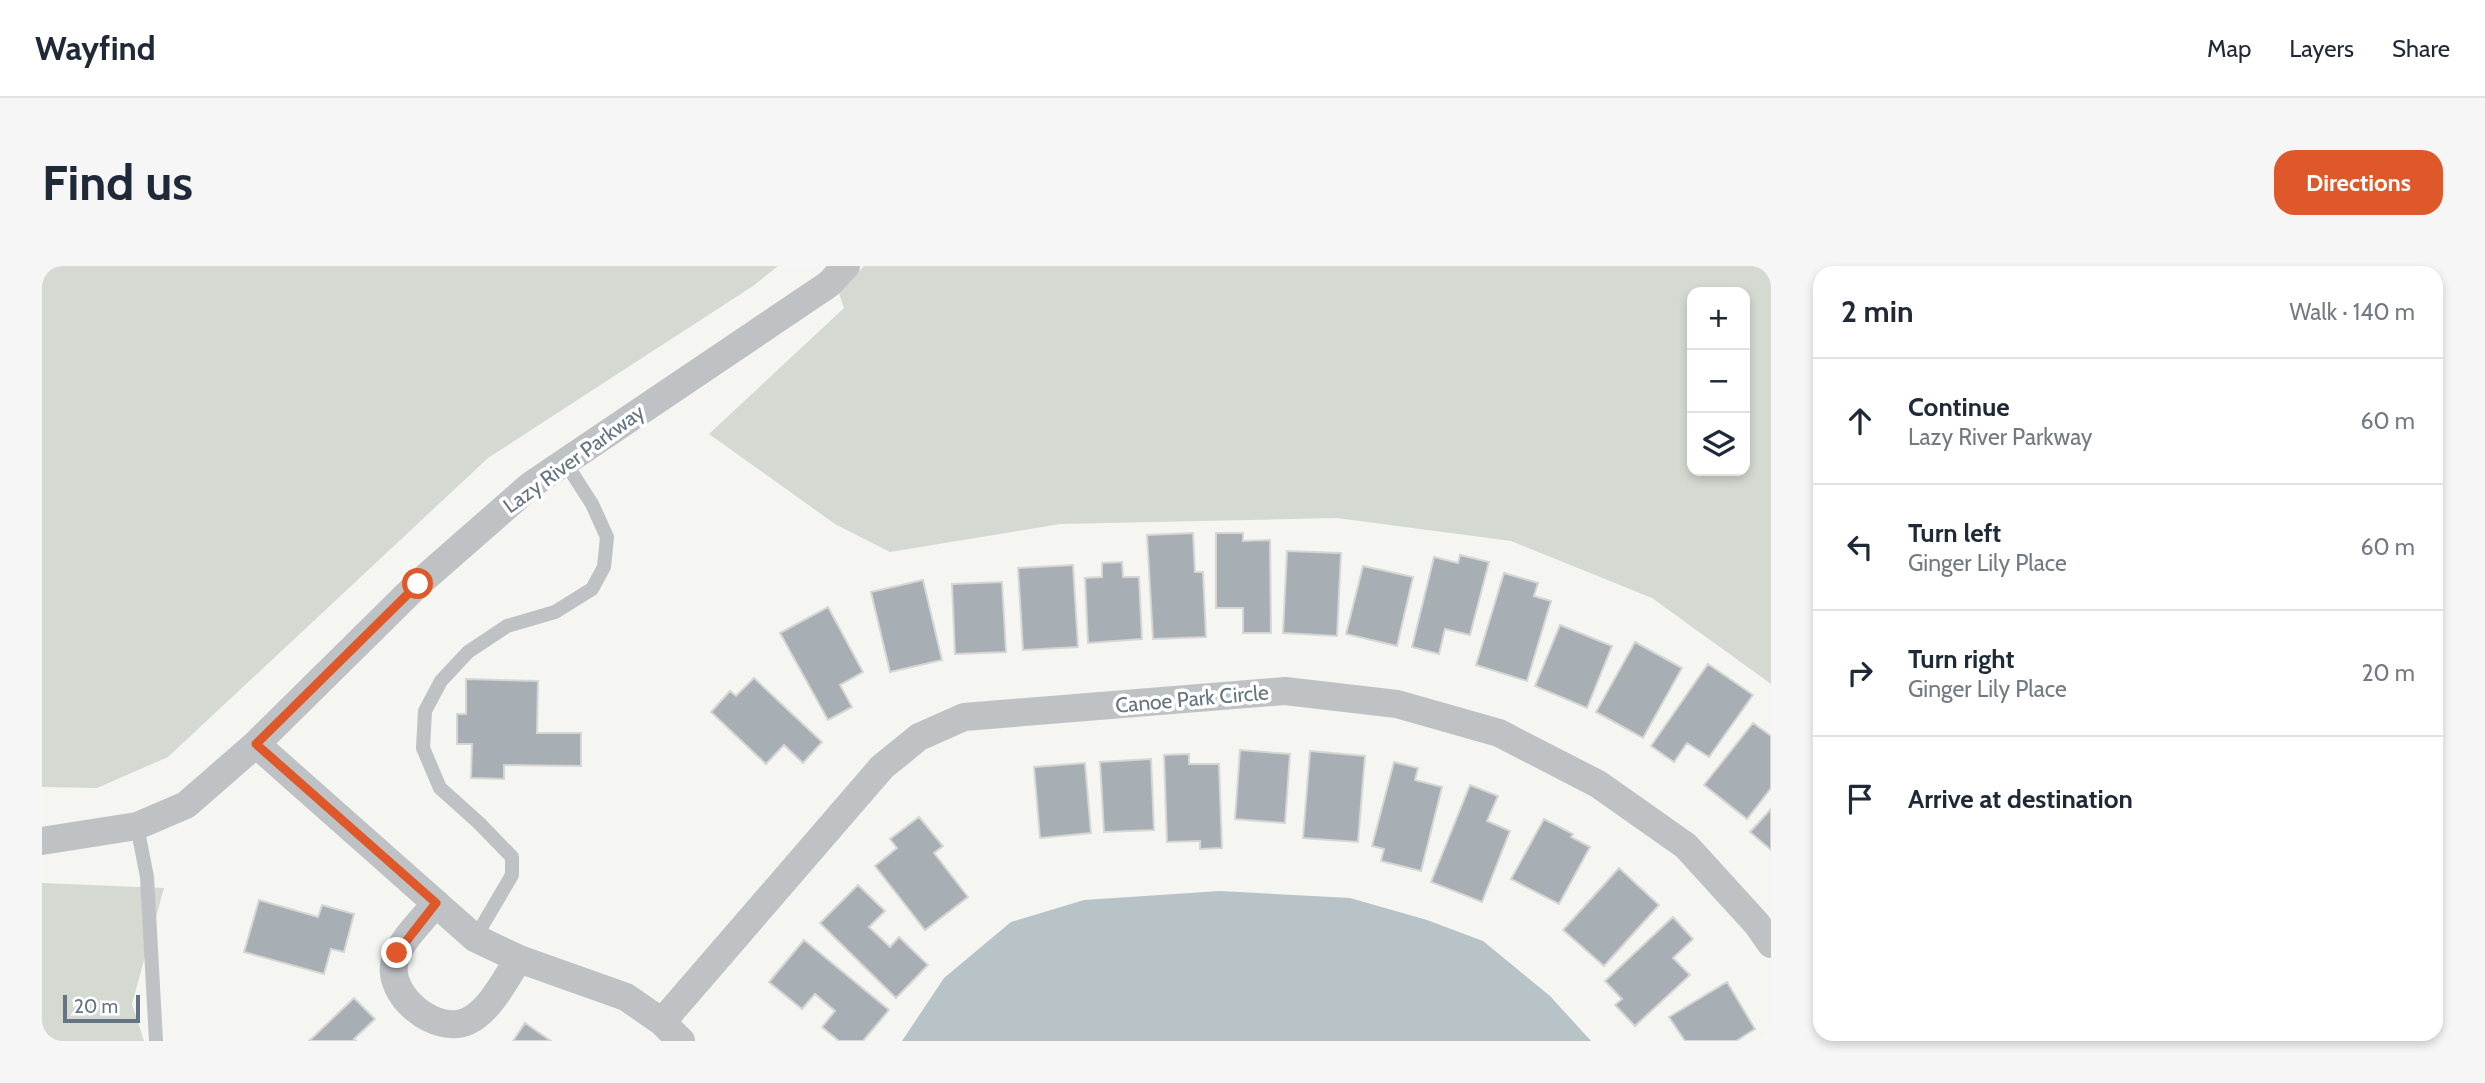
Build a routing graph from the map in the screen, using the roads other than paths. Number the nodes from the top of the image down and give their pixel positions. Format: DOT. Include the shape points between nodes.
graph roads {
  1 [pos="846,266"];
  2 [pos="565,462"];
  3 [pos="256,744"];
  4 [pos="137,826"];
  5 [pos="42,841"];
  6 [pos="436,903"];
  7 [pos="475,938"];
  8 [pos="1771,944"];
  9 [pos="519,959"];
  10 [pos="672,1031"];
  11 [pos="156,1041"];
  1 -- 2 [label="street, Lazy River Parkway" via="829,284"];
  2 -- 3 [label="street, Lazy River Parkway" via="531,485 418,584"];
  2 -- 7 [label="lane" via="607,537 604,567 592,589 555,612 507,626 468,652 441,681 425,711 423,748 440,788 512,857 512,875"];
  3 -- 4 [label="street, Lazy River Parkway" via="186,805"];
  3 -- 6 [label="street"];
  4 -- 5 [label="street, Lazy River Parkway"];
  4 -- 11 [label="lane" via="147,877"];
  6 -- 7 [label="street"];
  6 -- 9 [label="street" via="404,943 394,965 400,995 422,1012 445,1023 467,1022 483,1010"];
  7 -- 9 [label="street"];
  8 -- 10 [label="street, Canoe Park Circle" via="1686,846 1598,784 1499,733 1397,704 1285,691 964,717 919,737 882,767"];
  9 -- 10 [label="street" via="626,997"];
}
